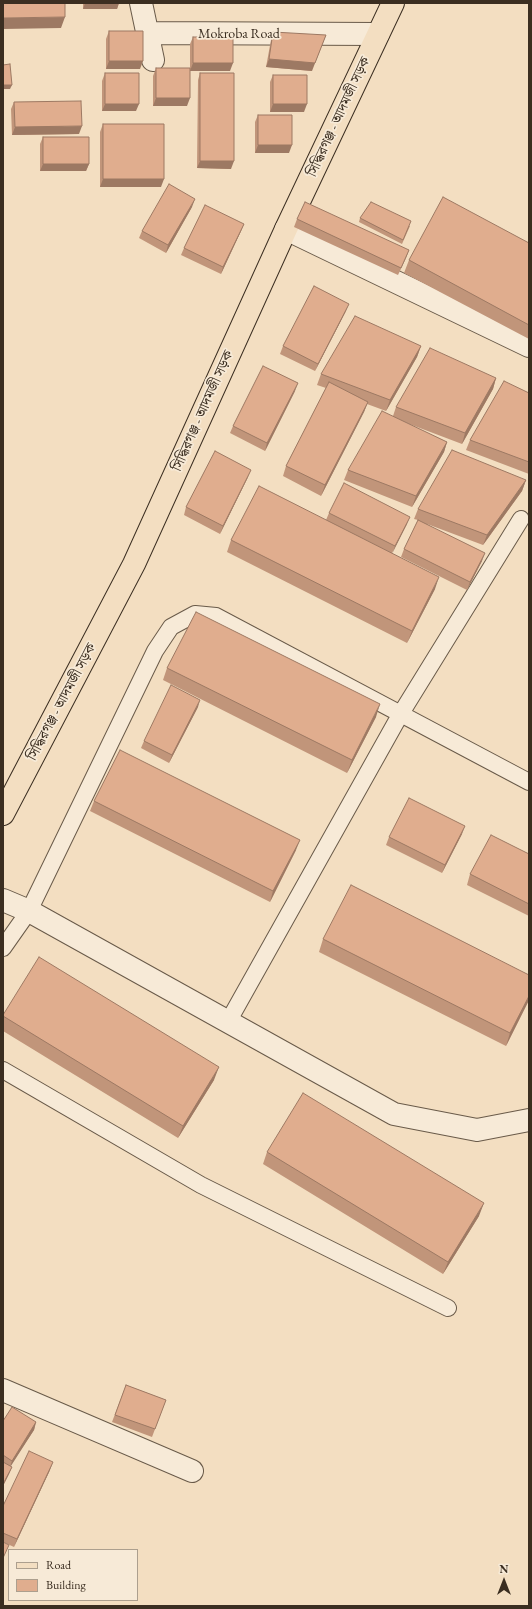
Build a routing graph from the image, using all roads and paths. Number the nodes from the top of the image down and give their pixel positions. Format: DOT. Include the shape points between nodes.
graph roads {
  1 [pos="141,3"];
  2 [pos="393,3"];
  3 [pos="148,33"];
  4 [pos="378,34"];
  5 [pos="153,60"];
  6 [pos="286,230"];
  7 [pos="529,346"];
  8 [pos="521,520"];
  9 [pos="400,715"];
  10 [pos="529,782"];
  11 [pos="3,814"];
  12 [pos="3,900"];
  13 [pos="29,911"];
  14 [pos="3,948"];
  15 [pos="228,1022"];
  16 [pos="3,1070"];
  17 [pos="529,1120"];
  18 [pos="448,1308"];
  19 [pos="3,1390"];
  20 [pos="192,1471"];
  1 -- 3 [label="street"];
  2 -- 4 [label="main road, সিদ্ধিরগঞ্জ - আদমজী সড়ক"];
  3 -- 4 [label="street, Mokroba Road"];
  3 -- 5 [label="street"];
  4 -- 6 [label="main road, সিদ্ধিরগঞ্জ - আদমজী সড়ক"];
  6 -- 7 [label="street"];
  6 -- 11 [label="main road, সিদ্ধিরগঞ্জ - আদমজী সড়ক" via="134,564"];
  8 -- 9 [label="lane"];
  9 -- 10 [label="lane"];
  9 -- 13 [label="lane" via="216,616 195,614 171,627 155,651"];
  9 -- 15 [label="lane"];
  12 -- 13 [label="street"];
  13 -- 14 [label="lane"];
  13 -- 15 [label="street"];
  15 -- 17 [label="street" via="394,1114 477,1130"];
  16 -- 18 [label="lane" via="201,1186"];
  19 -- 20 [label="street"];
}
